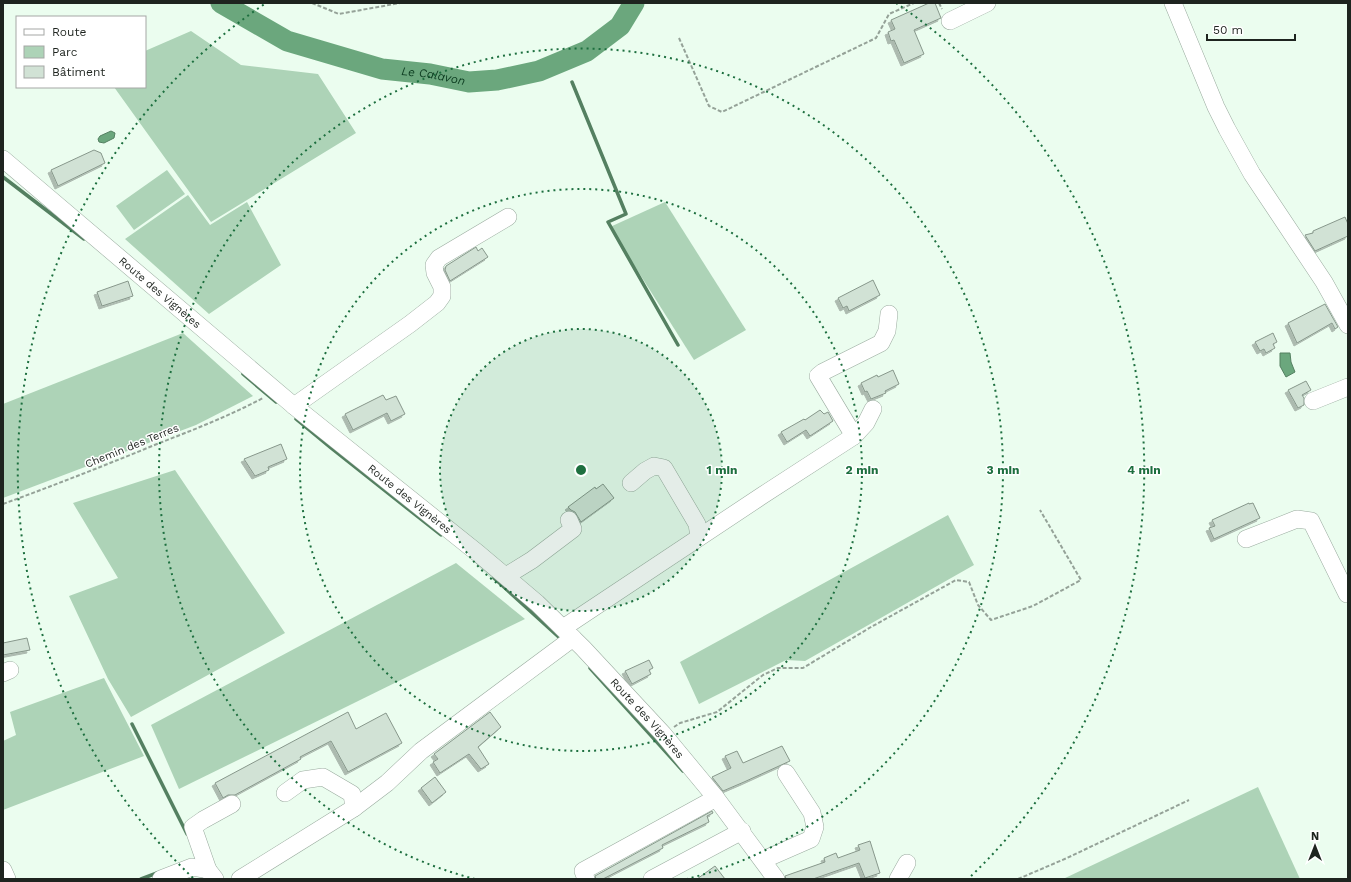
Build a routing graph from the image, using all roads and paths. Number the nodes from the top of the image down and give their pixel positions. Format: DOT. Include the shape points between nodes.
graph roads {
  1 [pos="312,3"];
  2 [pos="400,3"];
  3 [pos="914,3"];
  4 [pos="986,3"];
  5 [pos="1173,3"];
  6 [pos="950,21"];
  7 [pos="679,38"];
  8 [pos="6,163"];
  9 [pos="508,217"];
  10 [pos="889,314"];
  11 [pos="1348,325"];
  12 [pos="1348,387"];
  13 [pos="264,398"];
  14 [pos="1313,401"];
  15 [pos="294,406"];
  16 [pos="873,409"];
  17 [pos="854,436"];
  18 [pos="631,483"];
  19 [pos="3,504"];
  20 [pos="1040,510"];
  21 [pos="570,520"];
  22 [pos="699,537"];
  23 [pos="1246,539"];
  24 [pos="506,576"];
  25 [pos="1348,594"];
  26 [pos="568,633"];
  27 [pos="663,734"];
  28 [pos="786,773"];
  29 [pos="285,793"];
  30 [pos="716,798"];
  31 [pos="1189,800"];
  32 [pos="232,804"];
  33 [pos="354,808"];
  34 [pos="742,831"];
  35 [pos="763,860"];
  36 [pos="908,863"];
  37 [pos="3,870"];
  38 [pos="212,874"];
  39 [pos="7,879"];
  40 [pos="161,879"];
  41 [pos="240,879"];
  42 [pos="586,879"];
  43 [pos="652,879"];
  44 [pos="776,879"];
  45 [pos="898,879"];
  46 [pos="1018,879"];
  1 -- 2 [label="path" via="339,14"];
  3 -- 7 [label="path" via="889,14 876,38 722,112 709,106"];
  4 -- 6 [label="street"];
  5 -- 11 [label="street" via="1227,129 1252,174 1324,282"];
  8 -- 15 [label="street, Route des Vignères"];
  9 -- 15 [label="street" via="436,261 435,274 442,287 442,296 437,303"];
  10 -- 17 [label="street" via="887,330 881,343 818,376"];
  12 -- 14 [label="street"];
  13 -- 19 [label="path, Chemin des Terres" via="205,425"];
  15 -- 24 [label="street, Route des Vignères"];
  16 -- 17 [label="street" via="866,423"];
  17 -- 22 [label="street"];
  18 -- 22 [label="street" via="654,466 664,468 697,524"];
  20 -- 27 [label="path" via="1081,580 1033,606 992,620 978,604 969,582 956,580 803,668 778,668 763,675 717,712 680,723"];
  21 -- 24 [label="street" via="573,530"];
  22 -- 26 [label="street"];
  23 -- 25 [label="street" via="1297,519 1311,521"];
  24 -- 26 [label="street, Route des Vignères"];
  26 -- 27 [label="street, Route des Vignères"];
  26 -- 33 [label="street"];
  27 -- 30 [label="street, Route des Vignères"];
  28 -- 35 [label="street" via="812,813 815,827 811,839"];
  29 -- 33 [label="street" via="303,780 323,777 352,794"];
  30 -- 34 [label="street, Route des Vignères"];
  30 -- 42 [label="street" via="583,870"];
  31 -- 46 [label="path"];
  32 -- 38 [label="street" via="193,827"];
  33 -- 41 [label="street"];
  34 -- 35 [label="street, Route des Vignères"];
  34 -- 43 [label="street"];
  35 -- 44 [label="street, Route des Vignères"];
  36 -- 45 [label="street"];
  37 -- 39 [label="street"];
  38 -- 40 [label="street" via="192,867"];
}
